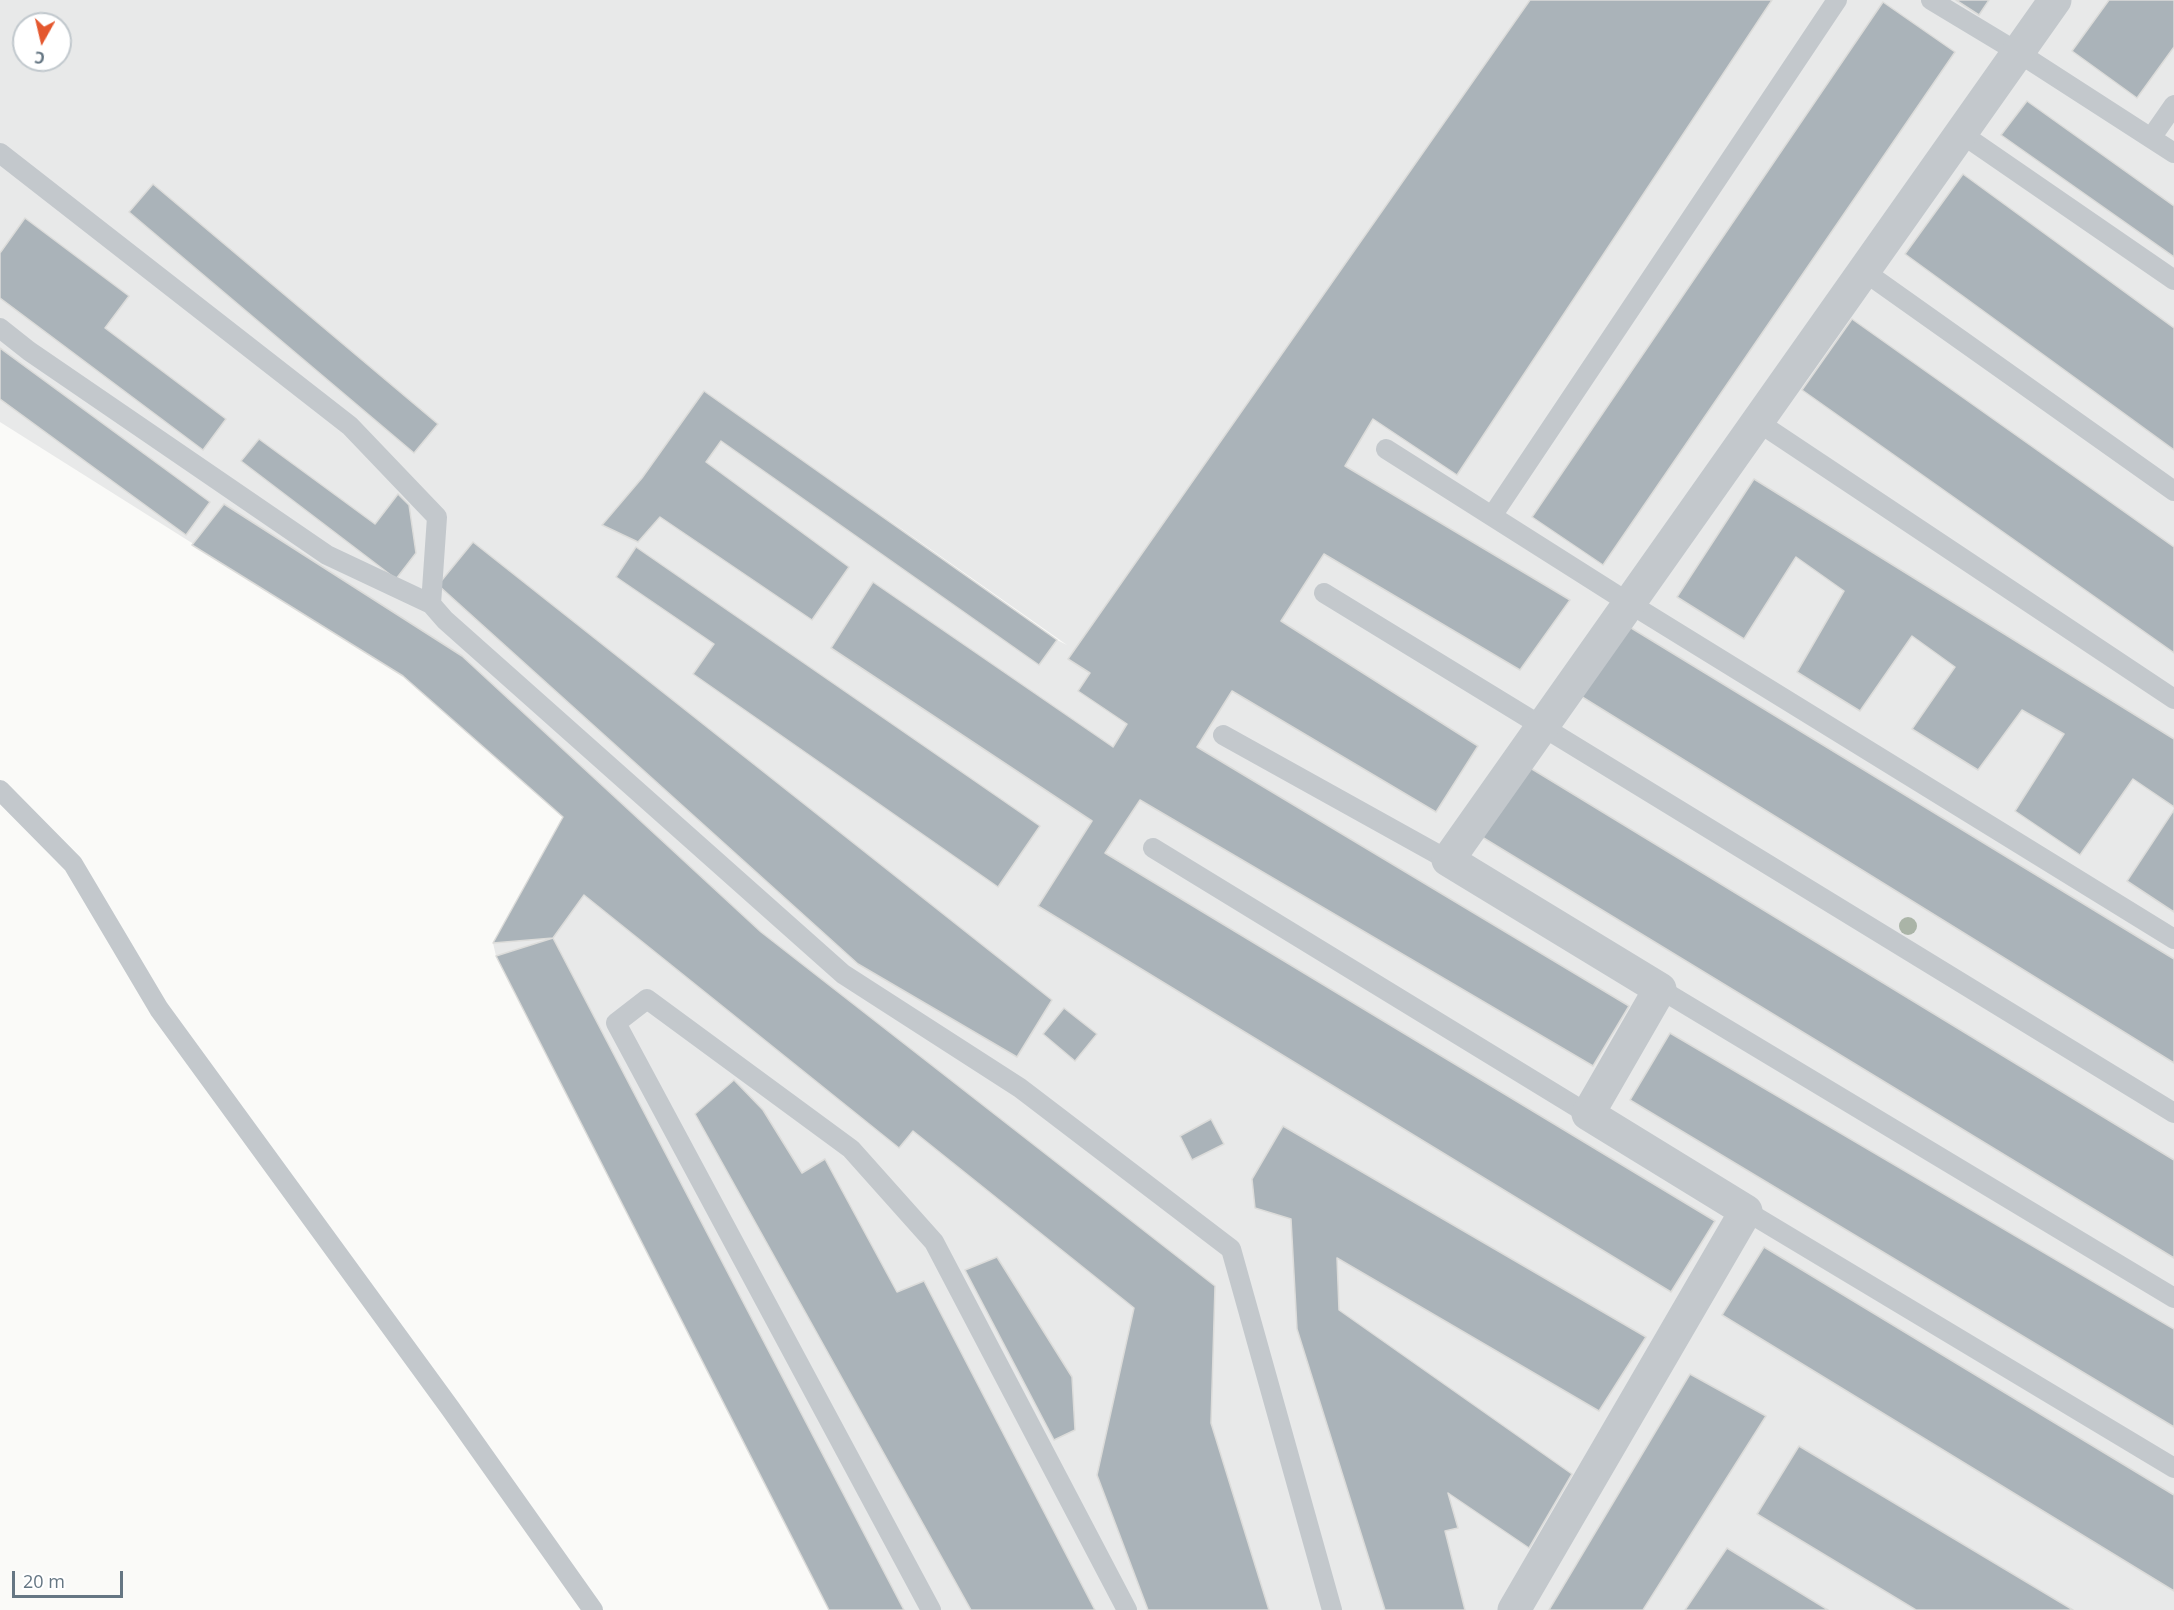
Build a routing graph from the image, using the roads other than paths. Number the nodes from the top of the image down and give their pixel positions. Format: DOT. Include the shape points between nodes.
graph roads {
  1 [pos="1837,0"];
  2 [pos="1930,0"];
  3 [pos="2055,0"];
  4 [pos="2019,53"];
  5 [pos="2174,105"];
  6 [pos="1962,135"];
  7 [pos="2151,138"];
  8 [pos="0,153"];
  9 [pos="2174,153"];
  10 [pos="1865,272"];
  11 [pos="2174,280"];
  12 [pos="0,328"];
  13 [pos="1758,422"];
  14 [pos="1386,449"];
  15 [pos="2174,491"];
  16 [pos="1492,516"];
  17 [pos="1324,593"];
  18 [pos="431,603"];
  19 [pos="1629,603"];
  20 [pos="2174,699"];
  21 [pos="1543,725"];
  22 [pos="1223,735"];
  23 [pos="0,790"];
  24 [pos="1153,848"];
  25 [pos="1448,860"];
  26 [pos="2174,939"];
  27 [pos="1659,989"];
  28 [pos="2174,1113"];
  29 [pos="1588,1114"];
  30 [pos="1746,1211"];
  31 [pos="2174,1298"];
  32 [pos="2174,1468"];
  33 [pos="593,1610"];
  34 [pos="931,1610"];
  35 [pos="1127,1610"];
  36 [pos="1332,1610"];
  37 [pos="1514,1610"];
  1 -- 16 [label="lane"];
  2 -- 4 [label="lane"];
  3 -- 4 [label="street"];
  4 -- 6 [label="street"];
  4 -- 7 [label="lane"];
  5 -- 7 [label="lane"];
  6 -- 10 [label="street"];
  6 -- 11 [label="lane"];
  7 -- 9 [label="lane"];
  8 -- 18 [label="lane" via="350,426 437,517"];
  10 -- 13 [label="street"];
  10 -- 15 [label="lane"];
  12 -- 18 [label="lane" via="327,555"];
  13 -- 19 [label="street"];
  13 -- 20 [label="lane"];
  14 -- 16 [label="lane"];
  16 -- 19 [label="lane"];
  17 -- 21 [label="lane"];
  18 -- 36 [label="lane" via="445,620 843,974 1020,1088 1231,1249"];
  19 -- 21 [label="street"];
  19 -- 26 [label="lane"];
  21 -- 25 [label="street"];
  21 -- 28 [label="lane"];
  22 -- 25 [label="lane"];
  23 -- 33 [label="lane" via="72,864 159,1009"];
  24 -- 29 [label="lane"];
  25 -- 27 [label="street"];
  27 -- 29 [label="street"];
  27 -- 31 [label="lane"];
  29 -- 30 [label="street"];
  30 -- 32 [label="lane"];
  30 -- 37 [label="street"];
  34 -- 35 [label="lane" via="616,1023 647,999 851,1149 934,1242"];
}
